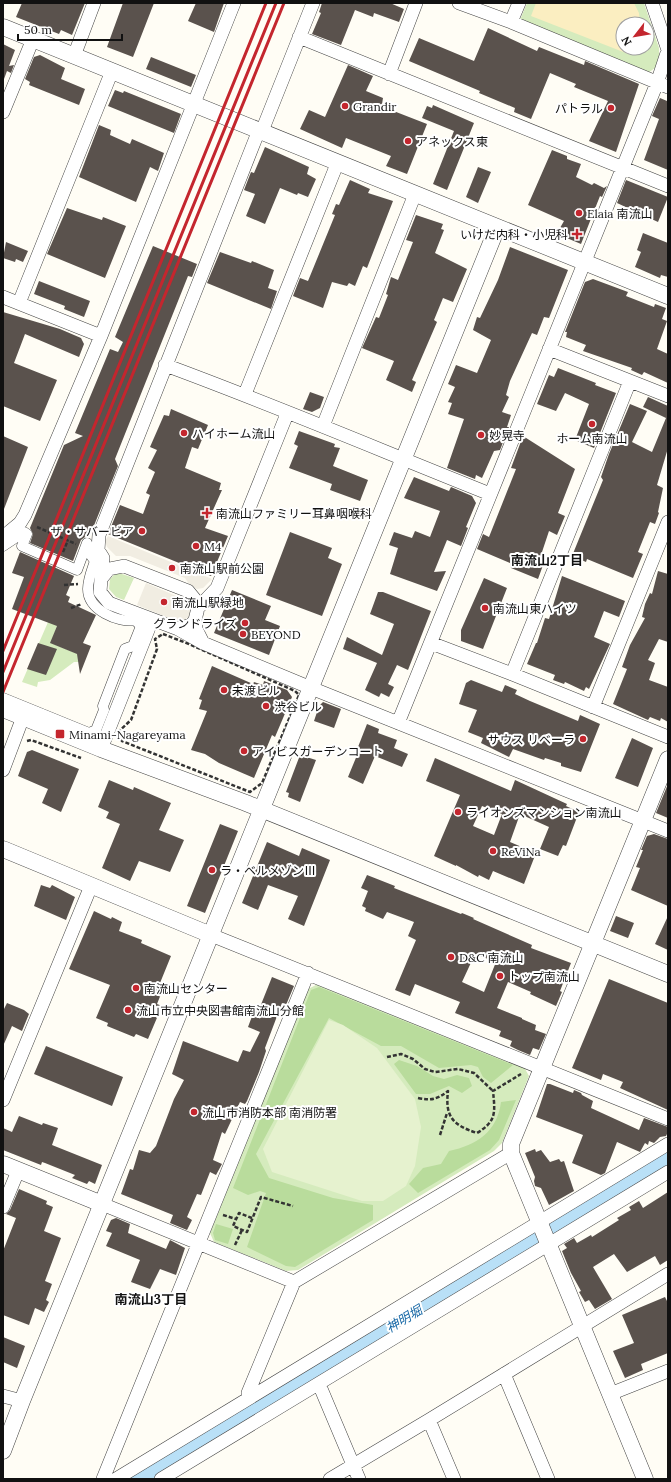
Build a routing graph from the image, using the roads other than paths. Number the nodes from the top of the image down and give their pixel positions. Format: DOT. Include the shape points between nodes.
graph roads {
  1 [pos="94,3"];
  2 [pos="234,3"];
  3 [pos="314,3"];
  4 [pos="416,3"];
  5 [pos="459,3"];
  6 [pos="519,3"];
  7 [pos="652,3"];
  8 [pos="511,22"];
  9 [pos="3,27"];
  10 [pos="299,37"];
  11 [pos="33,39"];
  12 [pos="74,56"];
  13 [pos="112,71"];
  14 [pos="389,74"];
  15 [pos="663,85"];
  16 [pos="194,105"];
  17 [pos="3,112"];
  18 [pos="260,131"];
  19 [pos="337,164"];
  20 [pos="622,168"];
  21 [pos="668,186"];
  22 [pos="415,194"];
  23 [pos="497,228"];
  24 [pos="584,263"];
  25 [pos="668,296"];
  26 [pos="3,297"];
  27 [pos="20,303"];
  28 [pos="101,336"];
  29 [pos="549,349"];
  30 [pos="165,365"];
  31 [pos="630,381"];
  32 [pos="244,394"];
  33 [pos="668,396"];
  34 [pos="287,414"];
  35 [pos="323,426"];
  36 [pos="404,460"];
  37 [pos="490,494"];
  38 [pos="668,522"];
  39 [pos="20,523"];
  40 [pos="3,532"];
  41 [pos="3,537"];
  42 [pos="3,546"];
  43 [pos="103,558"];
  44 [pos="124,566"];
  45 [pos="101,579"];
  46 [pos="217,588"];
  47 [pos="188,591"];
  48 [pos="197,614"];
  49 [pos="152,620"];
  50 [pos="178,629"];
  51 [pos="203,643"];
  52 [pos="431,643"];
  53 [pos="512,674"];
  54 [pos="312,688"];
  55 [pos="3,698"];
  56 [pos="594,707"];
  57 [pos="3,709"];
  58 [pos="23,717"];
  59 [pos="398,723"];
  60 [pos="668,738"];
  61 [pos="101,749"];
  62 [pos="668,759"];
  63 [pos="3,770"];
  64 [pos="262,810"];
  65 [pos="643,821"];
  66 [pos="668,831"];
  67 [pos="3,849"];
  68 [pos="91,886"];
  69 [pos="211,935"];
  70 [pos="592,944"];
  71 [pos="308,973"];
  72 [pos="668,974"];
  73 [pos="542,1067"];
  74 [pos="3,1100"];
  75 [pos="668,1119"];
  76 [pos="668,1144"];
  77 [pos="511,1153"];
  78 [pos="3,1164"];
  79 [pos="18,1171"];
  80 [pos="668,1172"];
  81 [pos="102,1204"];
  82 [pos="3,1208"];
  83 [pos="544,1233"];
  84 [pos="198,1243"];
  85 [pos="668,1274"];
  86 [pos="294,1282"];
  87 [pos="581,1327"];
  88 [pos="668,1371"];
  89 [pos="504,1374"];
  90 [pos="319,1384"];
  91 [pos="610,1394"];
  92 [pos="3,1396"];
  93 [pos="250,1397"];
  94 [pos="22,1401"];
  95 [pos="429,1420"];
  96 [pos="3,1451"];
  97 [pos="353,1465"];
  98 [pos="103,1479"];
  99 [pos="116,1479"];
  100 [pos="161,1479"];
  101 [pos="330,1479"];
  102 [pos="359,1479"];
  103 [pos="454,1479"];
  104 [pos="548,1479"];
  105 [pos="645,1479"];
  1 -- 12 [label="street"];
  2 -- 16 [label="street"];
  3 -- 10 [label="street"];
  4 -- 14 [label="street"];
  5 -- 8 [label="street"];
  6 -- 8 [label="street"];
  7 -- 15 [label="street" via="668,50"];
  8 -- 15 [label="street"];
  9 -- 11 [label="street"];
  10 -- 14 [label="street"];
  10 -- 18 [label="street"];
  11 -- 12 [label="street"];
  11 -- 17 [label="street"];
  12 -- 13 [label="street"];
  13 -- 16 [label="street"];
  13 -- 27 [label="street"];
  14 -- 20 [label="street"];
  15 -- 20 [label="street"];
  16 -- 18 [label="street"];
  16 -- 28 [label="street"];
  18 -- 19 [label="street"];
  18 -- 30 [label="street"];
  19 -- 22 [label="street"];
  19 -- 32 [label="street"];
  20 -- 21 [label="street"];
  20 -- 24 [label="street"];
  22 -- 23 [label="street"];
  22 -- 35 [label="street"];
  23 -- 24 [label="street"];
  23 -- 36 [label="street"];
  24 -- 25 [label="street"];
  24 -- 29 [label="street"];
  26 -- 27 [label="street"];
  27 -- 28 [label="street"];
  28 -- 39 [label="street"];
  29 -- 31 [label="street"];
  29 -- 37 [label="street"];
  30 -- 32 [label="street"];
  30 -- 43 [label="street" via="98,535 98,550"];
  31 -- 33 [label="street"];
  31 -- 53 [label="street"];
  32 -- 34 [label="street"];
  34 -- 35 [label="street"];
  34 -- 46 [label="street"];
  35 -- 36 [label="street"];
  36 -- 37 [label="street"];
  36 -- 54 [label="street"];
  37 -- 52 [label="street"];
  38 -- 56 [label="street"];
  39 -- 40 [label="street"];
  39 -- 41 [label="street"];
  42 -- 55 [label="street" via="24,532 27,534 22,546 77,570 87,543 95,561 88,589 96,606 102,612 126,622 136,620 141,626 133,646 125,649 102,706 104,710 93,732"];
  43 -- 44 [label="street"];
  43 -- 45 [label="street"];
  44 -- 45 [label="street" via="109,569"];
  44 -- 47 [label="street"];
  45 -- 49 [label="street" via="100,592 109,603"];
  46 -- 47 [label="street" via="197,593"];
  46 -- 48 [label="street"];
  47 -- 48 [label="street" via="197,602"];
  48 -- 50 [label="street" via="191,625"];
  48 -- 51 [label="street" via="196,628"];
  49 -- 50 [label="street"];
  49 -- 61 [label="street"];
  50 -- 51 [label="street"];
  51 -- 54 [label="street"];
  52 -- 53 [label="street"];
  52 -- 59 [label="street"];
  53 -- 56 [label="street"];
  54 -- 59 [label="street"];
  54 -- 64 [label="street"];
  56 -- 60 [label="street"];
  57 -- 58 [label="street"];
  58 -- 61 [label="street"];
  58 -- 63 [label="street"];
  59 -- 65 [label="street"];
  61 -- 64 [label="street"];
  62 -- 65 [label="street"];
  64 -- 69 [label="street"];
  64 -- 70 [label="street"];
  65 -- 66 [label="street"];
  65 -- 70 [label="street"];
  67 -- 68 [label="street"];
  68 -- 69 [label="street"];
  68 -- 74 [label="street"];
  69 -- 71 [label="street"];
  69 -- 81 [label="street"];
  70 -- 72 [label="street"];
  70 -- 73 [label="street"];
  71 -- 73 [label="street"];
  71 -- 84 [label="street"];
  73 -- 75 [label="street"];
  73 -- 77 [label="street" via="511,1144"];
  76 -- 83 [label="street"];
  77 -- 83 [label="street"];
  77 -- 86 [label="street"];
  78 -- 79 [label="street"];
  79 -- 81 [label="street"];
  79 -- 82 [label="street"];
  80 -- 83 [label="street"];
  81 -- 84 [label="street"];
  81 -- 94 [label="street"];
  83 -- 87 [label="street"];
  83 -- 90 [label="street"];
  83 -- 93 [label="street"];
  84 -- 86 [label="street"];
  84 -- 98 [label="street"];
  85 -- 87 [label="street"];
  86 -- 93 [label="street" via="248,1394"];
  87 -- 89 [label="street"];
  87 -- 91 [label="street"];
  88 -- 91 [label="street"];
  89 -- 95 [label="street"];
  89 -- 104 [label="street"];
  90 -- 97 [label="street"];
  90 -- 100 [label="street"];
  91 -- 105 [label="street"];
  92 -- 94 [label="street"];
  93 -- 99 [label="street"];
  94 -- 96 [label="street"];
  95 -- 97 [label="street"];
  95 -- 103 [label="street"];
  97 -- 101 [label="street"];
  97 -- 102 [label="street"];
}
